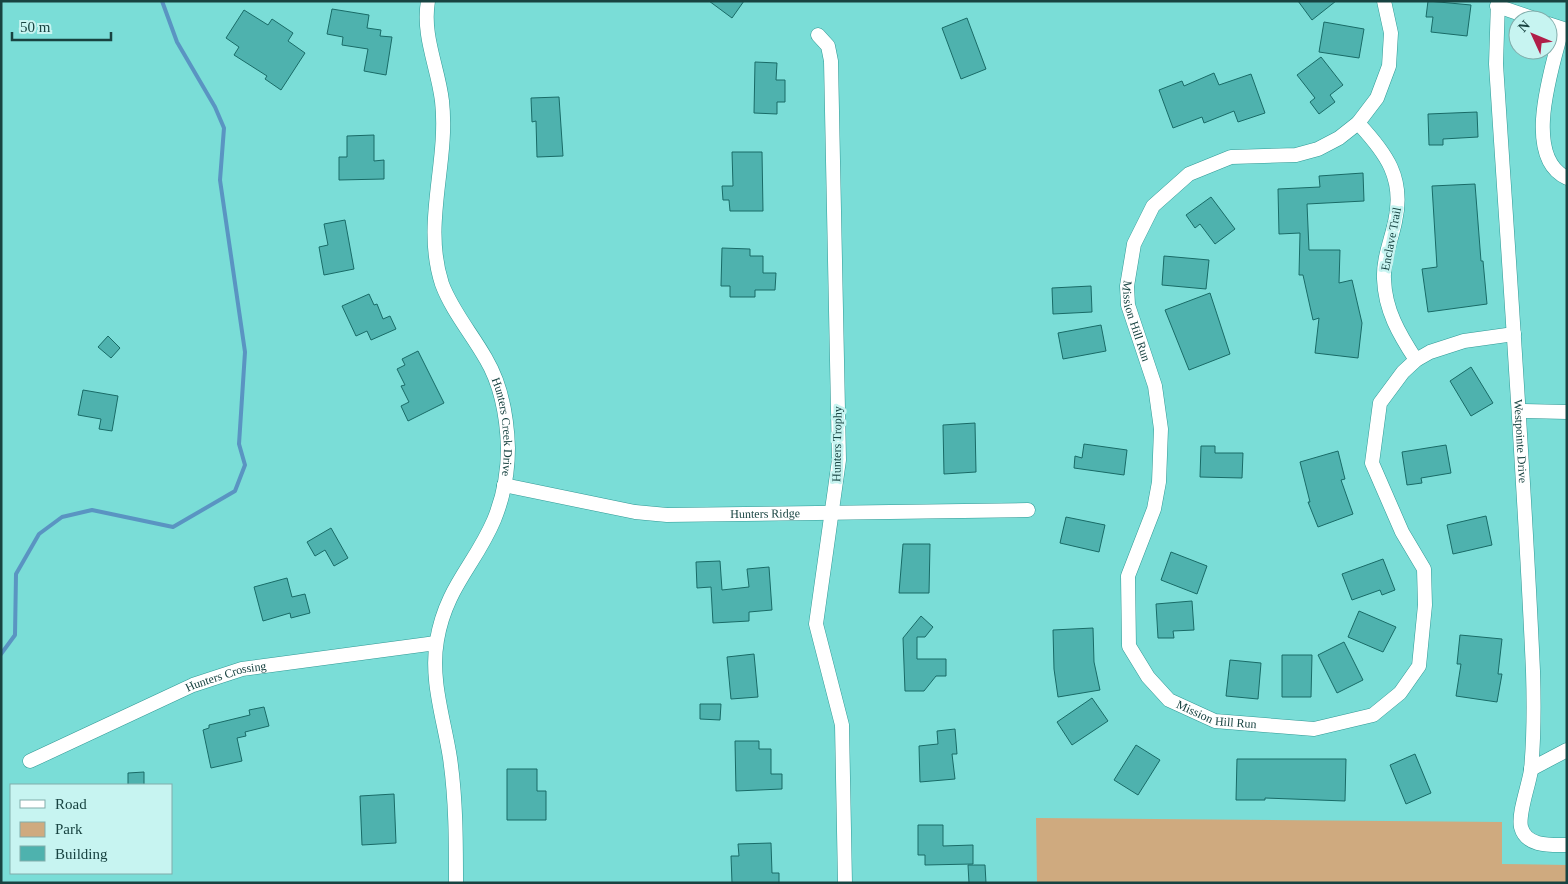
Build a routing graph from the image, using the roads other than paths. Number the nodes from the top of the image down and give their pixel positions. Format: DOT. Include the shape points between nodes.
graph roads {
  1 [pos="428,1"];
  2 [pos="1384,1"];
  3 [pos="1498,3"];
  4 [pos="1514,10"];
  5 [pos="1564,29"];
  6 [pos="818,35"];
  7 [pos="1358,123"];
  8 [pos="1567,178"];
  9 [pos="1514,334"];
  10 [pos="1416,360"];
  11 [pos="1520,410"];
  12 [pos="1567,412"];
  13 [pos="504,485"];
  14 [pos="1028,510"];
  15 [pos="832,513"];
  16 [pos="436,643"];
  17 [pos="1567,750"];
  18 [pos="30,761"];
  19 [pos="1531,769"];
  20 [pos="1567,845"];
  21 [pos="456,883"];
  22 [pos="845,883"];
  1 -- 13 [label="street, Hunters Creek Drive" via="427,32 442,99 444,136 434,216 435,253 450,303 486,360 502,400 508,448"];
  2 -- 7 [label="street, Mission Hill Run" via="1391,34 1389,66 1377,98"];
  3 -- 4 [label="street"];
  3 -- 9 [label="street, Westpointe Drive" via="1496,64"];
  5 -- 8 [label="street" via="1544,98 1543,132 1547,159 1552,168"];
  6 -- 15 [label="street, Hunters Trophy" via="828,46 831,61 839,460"];
  7 -- 10 [label="street, Enclave Trail" via="1382,150 1396,177 1398,208 1385,259 1385,294 1394,324"];
  7 -- 10 [label="street, Mission Hill Run" via="1318,149 1296,155 1231,158 1188,174 1153,206 1134,244 1127,286 1128,305 1155,386 1161,429 1159,482 1154,509 1128,576 1129,646 1148,677 1169,700 1215,721 1314,729 1372,715 1400,693 1419,666 1425,605 1424,569 1402,532 1372,463 1380,403"];
  9 -- 10 [label="street, Mission Hill Run" via="1449,345"];
  9 -- 11 [label="street, Westpointe Drive"];
  11 -- 12 [label="street"];
  11 -- 19 [label="street, Westpointe Drive" via="1533,673"];
  13 -- 15 [label="street, Hunters Ridge" via="652,514"];
  13 -- 16 [label="street, Hunters Creek Drive" via="494,520 451,592"];
  14 -- 15 [label="street, Hunters Ridge"];
  15 -- 22 [label="street, Hunters Trophy" via="816,624 842,725"];
  16 -- 18 [label="street, Hunters Crossing" via="242,669 193,685"];
  16 -- 21 [label="street, Hunters Creek Drive" via="438,698 454,789"];
  17 -- 19 [label="street"];
  19 -- 20 [label="street, Westpointe Drive" via="1521,822 1524,832 1534,842"];
}
